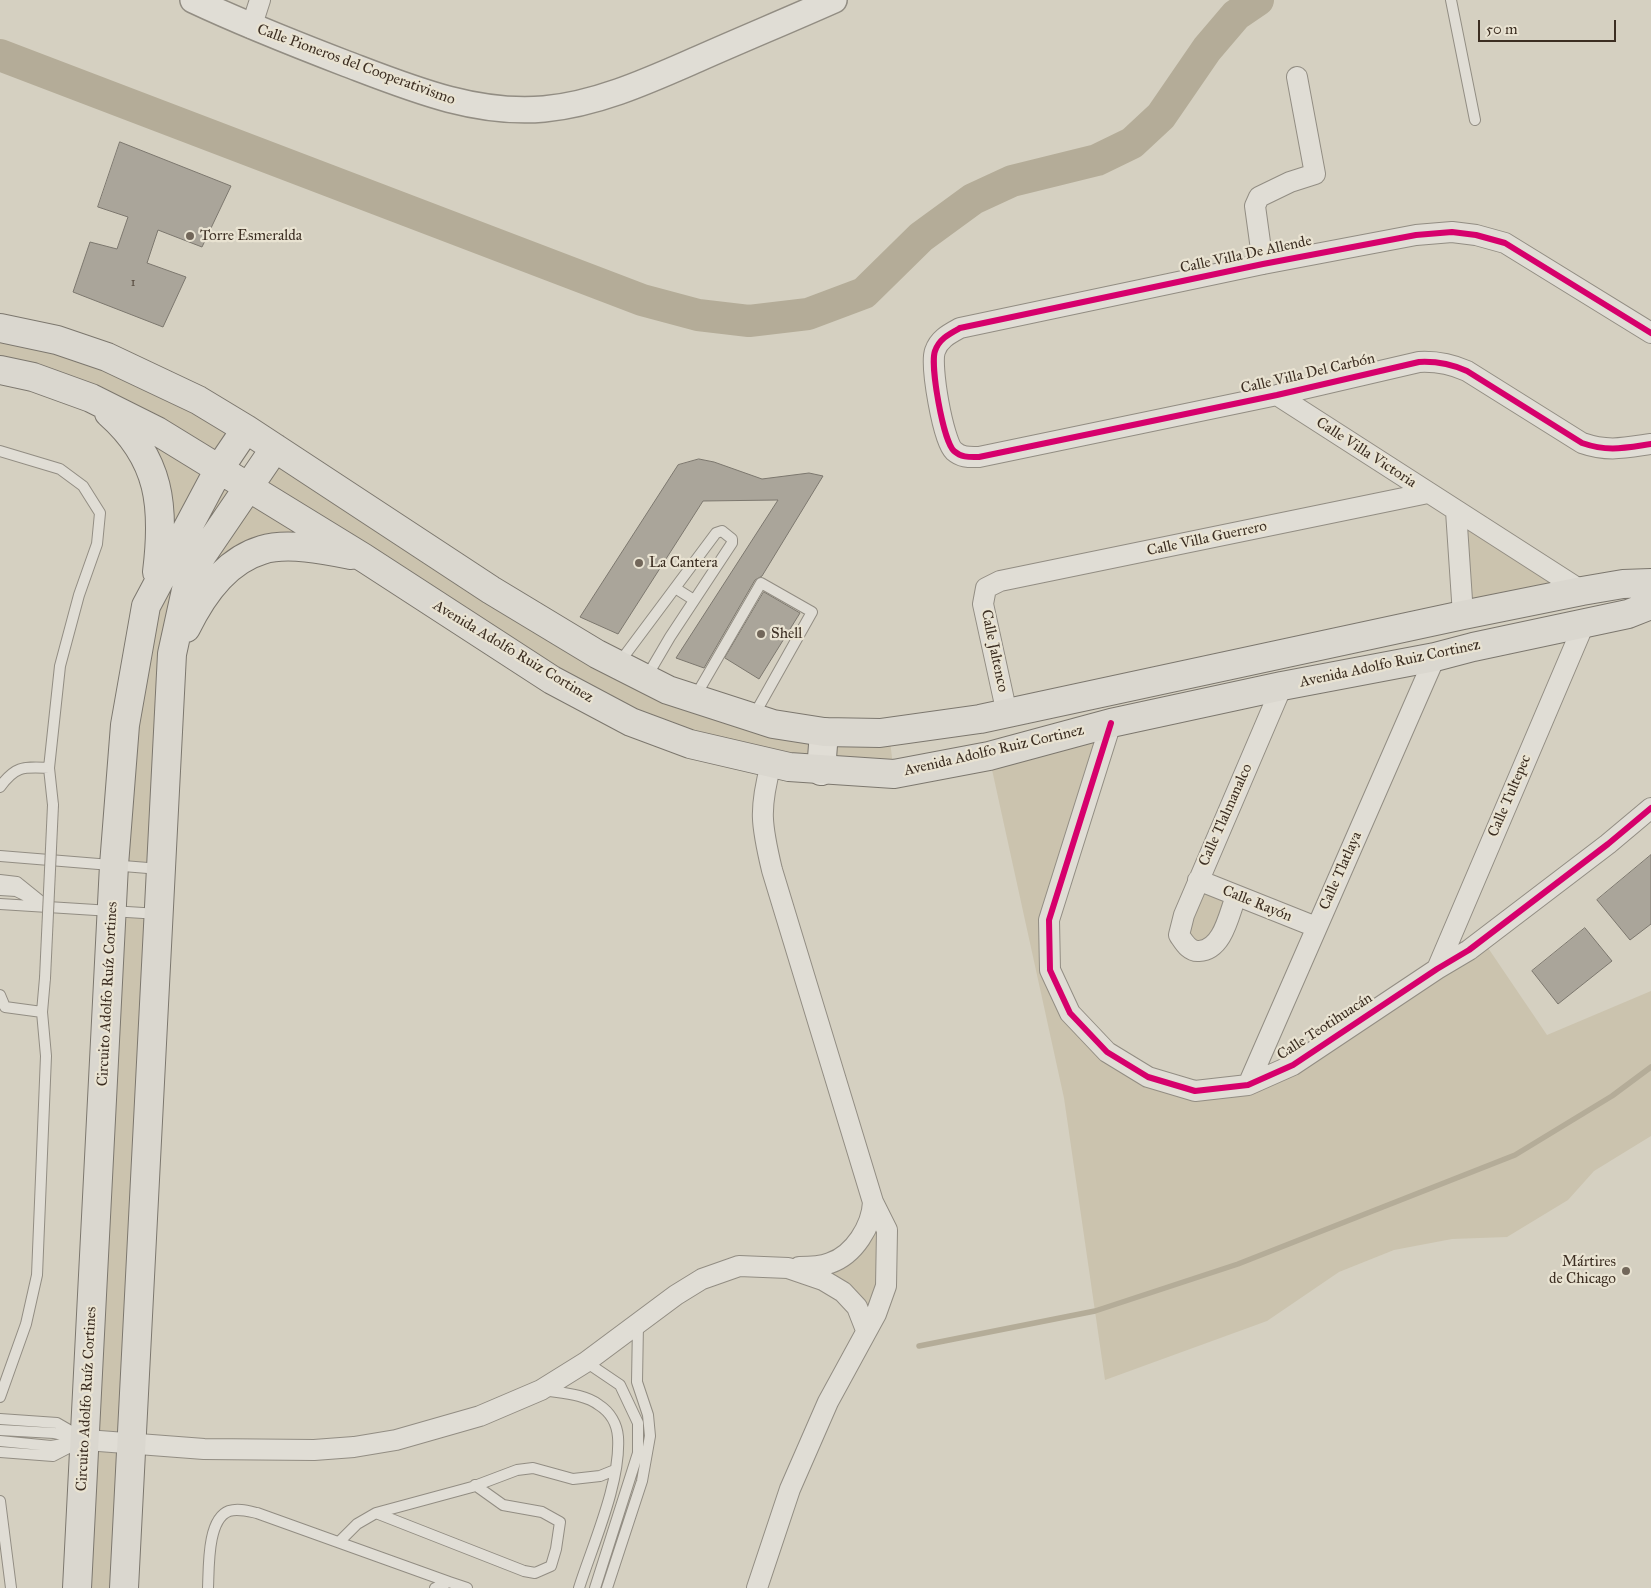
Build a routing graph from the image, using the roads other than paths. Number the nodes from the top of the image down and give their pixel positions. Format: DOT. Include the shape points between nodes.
graph roads {
  1 [pos="193,0"];
  2 [pos="260,0"];
  3 [pos="834,0"];
  4 [pos="1451,0"];
  5 [pos="251,28"];
  6 [pos="1297,77"];
  7 [pos="1475,120"];
  8 [pos="1263,264"];
  9 [pos="0,328"];
  10 [pos="1651,333"];
  11 [pos="0,370"];
  12 [pos="1277,395"];
  13 [pos="91,398"];
  14 [pos="246,429"];
  15 [pos="1651,444"];
  16 [pos="275,448"];
  17 [pos="953,450"];
  18 [pos="0,451"];
  19 [pos="219,468"];
  20 [pos="249,487"];
  21 [pos="1428,493"];
  22 [pos="1456,511"];
  23 [pos="364,558"];
  24 [pos="1651,577"];
  25 [pos="1651,583"];
  26 [pos="155,584"];
  27 [pos="1623,584"];
  28 [pos="675,588"];
  29 [pos="986,588"];
  30 [pos="1582,591"];
  31 [pos="694,600"];
  32 [pos="1643,610"];
  33 [pos="1463,615"];
  34 [pos="1584,624"];
  35 [pos="172,654"];
  36 [pos="1435,657"];
  37 [pos="618,665"];
  38 [pos="646,678"];
  39 [pos="1282,686"];
  40 [pos="694,699"];
  41 [pos="1007,714"];
  42 [pos="752,718"];
  43 [pos="1111,723"];
  44 [pos="824,732"];
  45 [pos="880,734"];
  46 [pos="771,764"];
  47 [pos="49,768"];
  48 [pos="821,771"];
  49 [pos="883,774"];
  50 [pos="0,787"];
  51 [pos="1649,807"];
  52 [pos="0,856"];
  53 [pos="114,865"];
  54 [pos="161,869"];
  55 [pos="0,880"];
  56 [pos="1198,880"];
  57 [pos="0,890"];
  58 [pos="1236,896"];
  59 [pos="0,904"];
  60 [pos="48,907"];
  61 [pos="112,912"];
  62 [pos="159,914"];
  63 [pos="1316,927"];
  64 [pos="1436,968"];
  65 [pos="0,995"];
  66 [pos="2,1007"];
  67 [pos="42,1012"];
  68 [pos="1248,1085"];
  69 [pos="873,1202"];
  70 [pos="788,1268"];
  71 [pos="638,1324"];
  72 [pos="866,1330"];
  73 [pos="586,1362"];
  74 [pos="4,1376"];
  75 [pos="541,1390"];
  76 [pos="0,1397"];
  77 [pos="0,1419"];
  78 [pos="0,1430"];
  79 [pos="0,1440"];
  80 [pos="86,1440"];
  81 [pos="133,1445"];
  82 [pos="0,1452"];
  83 [pos="615,1470"];
  84 [pos="476,1485"];
  85 [pos="0,1504"];
  86 [pos="376,1513"];
  87 [pos="339,1542"];
  88 [pos="449,1582"];
  89 [pos="11,1588"];
  90 [pos="77,1588"];
  91 [pos="124,1588"];
  92 [pos="208,1588"];
  93 [pos="435,1588"];
  94 [pos="467,1588"];
  95 [pos="579,1588"];
  96 [pos="595,1588"];
  97 [pos="607,1588"];
  98 [pos="757,1588"];
  1 -- 5 [label="street, Calle Pioneros del Cooperativismo"];
  2 -- 5 [label="street"];
  3 -- 5 [label="street, Calle Pioneros del Cooperativismo" via="621,90 583,102 544,109 465,104 422,92"];
  4 -- 7 [label="lane"];
  6 -- 8 [label="street" via="1315,174 1259,196 1255,206"];
  8 -- 10 [label="street, Calle Villa De Allende" via="1416,235 1452,232 1476,235 1505,243 1530,257"];
  8 -- 17 [label="street, Calle Villa De Allende" via="960,328 944,336 935,350 933,366 946,438"];
  9 -- 14 [label="main road" via="57,340 108,357 198,400"];
  11 -- 13 [label="main road, Avenida Adolfo Ruiz Cortinez" via="33,377"];
  12 -- 15 [label="street, Calle Villa Del Carbón" via="1436,361 1467,371 1582,442 1600,449"];
  12 -- 17 [label="street, Calle Villa Del Carbón" via="979,457 964,457"];
  12 -- 21 [label="street, Calle Villa Victoria"];
  13 -- 19 [label="main road, Avenida Adolfo Ruiz Cortinez" via="157,431"];
  13 -- 26 [label="main road" via="117,420 150,466 158,490 162,538"];
  14 -- 16 [label="main road"];
  14 -- 19 [label="main road, Circuito Adolfo Ruíz Cortines"];
  16 -- 20 [label="main road"];
  16 -- 37 [label="main road" via="491,590"];
  18 -- 47 [label="lane" via="60,470 83,486 100,513 97,544 79,594 60,666"];
  19 -- 20 [label="main road, Avenida Adolfo Ruiz Cortinez"];
  19 -- 26 [label="main road, Circuito Adolfo Ruíz Cortines"];
  20 -- 23 [label="main road, Avenida Adolfo Ruiz Cortinez"];
  20 -- 35 [label="main road" via="196,564 186,590"];
  21 -- 22 [label="street, Calle Villa Victoria"];
  21 -- 29 [label="street, Calle Villa Guerrero" via="1000,581"];
  22 -- 30 [label="street, Calle Villa Victoria"];
  22 -- 33 [label="street"];
  23 -- 35 [label="main road" via="299,547 262,550 225,570 198,603"];
  23 -- 46 [label="main road, Avenida Adolfo Ruiz Cortinez" via="552,680 631,722 690,744"];
  24 -- 27 [label="main road"];
  25 -- 27 [label="main road"];
  26 -- 53 [label="main road, Circuito Adolfo Ruíz Cortines" via="146,606 132,676"];
  27 -- 30 [label="main road"];
  28 -- 31 [label="lane"];
  28 -- 31 [label="lane" via="716,532 722,531 732,539 732,543"];
  28 -- 37 [label="lane"];
  29 -- 41 [label="street, Calle Jaltenco" via="984,604"];
  30 -- 33 [label="main road"];
  31 -- 38 [label="lane"];
  32 -- 34 [label="main road, Avenida Adolfo Ruiz Cortinez"];
  33 -- 41 [label="main road"];
  34 -- 36 [label="main road, Avenida Adolfo Ruiz Cortinez"];
  34 -- 64 [label="street, Calle Tultepec"];
  35 -- 54 [label="main road"];
  36 -- 39 [label="main road, Avenida Adolfo Ruiz Cortinez"];
  36 -- 63 [label="street, Calle Tlatlaya"];
  37 -- 38 [label="main road"];
  38 -- 40 [label="main road"];
  39 -- 43 [label="main road, Avenida Adolfo Ruiz Cortinez"];
  39 -- 56 [label="street, Calle Tlalmanalco"];
  40 -- 42 [label="main road"];
  40 -- 42 [label="lane" via="761,583 812,612"];
  41 -- 45 [label="main road"];
  42 -- 44 [label="main road"];
  43 -- 49 [label="main road, Avenida Adolfo Ruiz Cortinez" via="989,756"];
  43 -- 68 [label="street, Calle Teotihuacán" via="1049,920 1050,970 1070,1013 1108,1052 1148,1077 1196,1091"];
  44 -- 45 [label="main road"];
  44 -- 48 [label="main road"];
  45 -- 49 [label="main road"];
  46 -- 48 [label="main road, Avenida Adolfo Ruiz Cortinez"];
  46 -- 69 [label="street" via="762,803 762,828"];
  47 -- 50 [label="lane" via="24,767 10,773"];
  47 -- 67 [label="lane, bridge" via="54,805"];
  48 -- 49 [label="main road, Avenida Adolfo Ruiz Cortinez"];
  51 -- 64 [label="street, Calle Teotihuacán" via="1608,844 1469,950"];
  52 -- 53 [label="lane"];
  53 -- 54 [label="lane"];
  53 -- 61 [label="main road, Circuito Adolfo Ruíz Cortines"];
  54 -- 62 [label="main road"];
  55 -- 60 [label="lane" via="16,882"];
  56 -- 58 [label="street, Calle Rayón"];
  56 -- 58 [label="street, Calle Tlalmanalco" via="1179,935 1185,945 1197,951 1210,949 1218,942"];
  57 -- 60 [label="lane" via="16,891"];
  58 -- 63 [label="street, Calle Rayón"];
  59 -- 60 [label="lane"];
  60 -- 61 [label="lane"];
  61 -- 62 [label="lane"];
  61 -- 80 [label="main road, Circuito Adolfo Ruíz Cortines"];
  62 -- 81 [label="main road"];
  63 -- 68 [label="street, Calle Tlatlaya"];
  64 -- 68 [label="street, Calle Teotihuacán" via="1293,1065"];
  65 -- 66 [label="lane"];
  66 -- 67 [label="lane"];
  67 -- 74 [label="lane" via="46,1056 37,1275 26,1324"];
  69 -- 70 [label="street" via="872,1216 851,1249 831,1263"];
  69 -- 72 [label="street" via="887,1230 886,1286"];
  70 -- 71 [label="street" via="739,1266 720,1271 676,1295"];
  70 -- 72 [label="street" via="815,1276 843,1292 856,1307"];
  71 -- 73 [label="street"];
  71 -- 97 [label="lane" via="637,1382 648,1415 650,1436 642,1481"];
  72 -- 98 [label="street" via="828,1402 790,1489"];
  73 -- 75 [label="street"];
  73 -- 96 [label="lane" via="620,1385 638,1423 638,1453"];
  74 -- 76 [label="lane"];
  75 -- 81 [label="street" via="480,1416 396,1440 354,1447 314,1450"];
  75 -- 83 [label="lane" via="584,1398 607,1412 614,1420 618,1436"];
  77 -- 80 [label="lane" via="57,1423"];
  78 -- 80 [label="lane"];
  79 -- 80 [label="lane" via="51,1446"];
  80 -- 81 [label="street"];
  80 -- 82 [label="lane" via="53,1456"];
  80 -- 90 [label="main road, Circuito Adolfo Ruíz Cortines"];
  81 -- 91 [label="main road"];
  83 -- 84 [label="lane" via="600,1476 573,1479 533,1468 517,1470"];
  83 -- 95 [label="lane"];
  84 -- 86 [label="lane"];
  84 -- 86 [label="lane" via="503,1505 542,1512 560,1522 550,1566 535,1572 524,1571"];
  85 -- 89 [label="lane"];
  86 -- 87 [label="lane" via="357,1524"];
  87 -- 88 [label="lane"];
  87 -- 92 [label="lane" via="257,1513 230,1511 220,1517 214,1530"];
  88 -- 93 [label="lane"];
  88 -- 94 [label="lane"];
}
